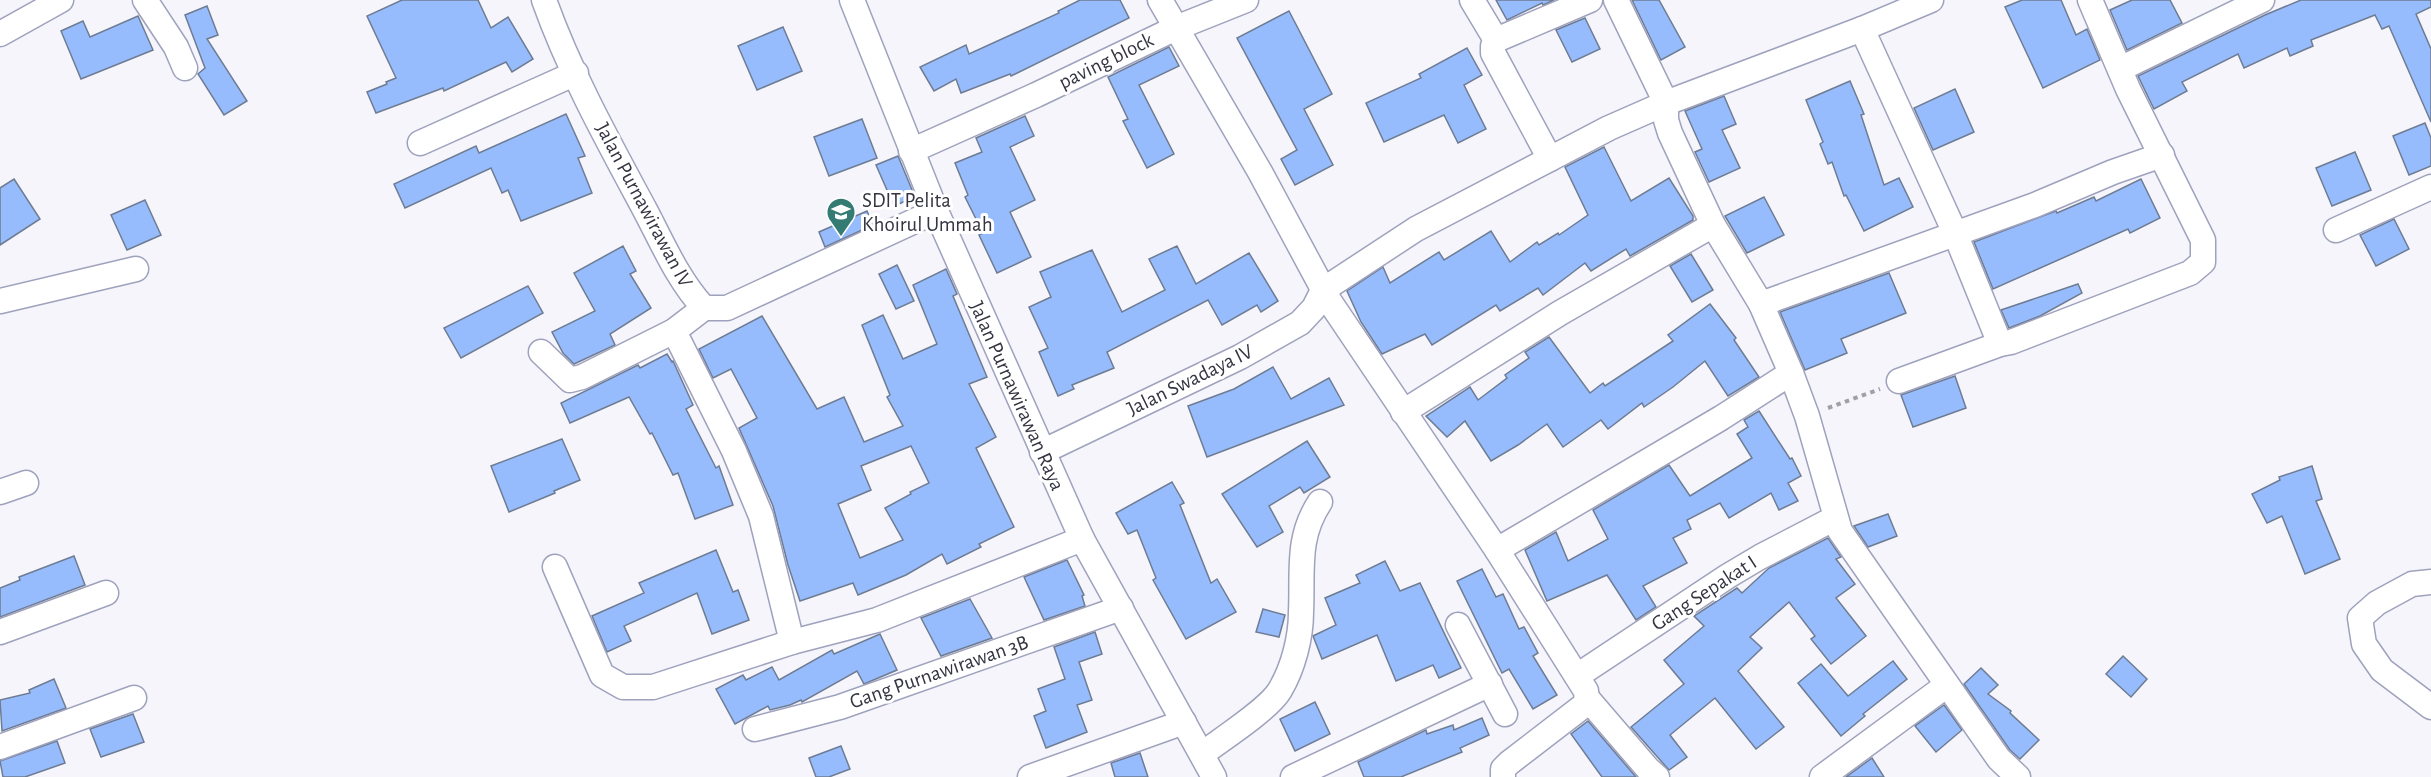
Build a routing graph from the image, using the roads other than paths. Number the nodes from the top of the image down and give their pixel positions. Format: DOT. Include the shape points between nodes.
graph roads {
  1 [pos="61,0"];
  2 [pos="145,0"];
  3 [pos="544,0"];
  4 [pos="852,0"];
  5 [pos="1160,0"];
  6 [pos="1246,0"];
  7 [pos="1472,0"];
  8 [pos="1590,0"];
  9 [pos="1616,0"];
  10 [pos="2090,0"];
  11 [pos="2262,0"];
  12 [pos="1923,1"];
  13 [pos="1176,28"];
  14 [pos="1862,29"];
  15 [pos="0,34"];
  16 [pos="1496,40"];
  17 [pos="186,68"];
  18 [pos="2120,69"];
  19 [pos="576,73"];
  20 [pos="1666,103"];
  21 [pos="420,143"];
  22 [pos="911,151"];
  23 [pos="2162,155"];
  24 [pos="1550,159"];
  25 [pos="2431,187"];
  26 [pos="936,211"];
  27 [pos="1713,225"];
  28 [pos="2336,230"];
  29 [pos="1955,233"];
  30 [pos="136,270"];
  31 [pos="1323,290"];
  32 [pos="0,301"];
  33 [pos="1761,304"];
  34 [pos="704,308"];
  35 [pos="674,331"];
  36 [pos="2000,344"];
  37 [pos="541,352"];
  38 [pos="1791,372"];
  39 [pos="1899,381"];
  40 [pos="1403,412"];
  41 [pos="1042,452"];
  42 [pos="26,483"];
  43 [pos="0,492"];
  44 [pos="1320,501"];
  45 [pos="1834,518"];
  46 [pos="1082,539"];
  47 [pos="1497,550"];
  48 [pos="555,567"];
  49 [pos="2431,582"];
  50 [pos="106,593"];
  51 [pos="1121,608"];
  52 [pos="1458,625"];
  53 [pos="0,632"];
  54 [pos="792,642"];
  55 [pos="1577,676"];
  56 [pos="1490,684"];
  57 [pos="1947,684"];
  58 [pos="134,698"];
  59 [pos="1587,698"];
  60 [pos="2431,707"];
  61 [pos="1505,714"];
  62 [pos="1184,722"];
  63 [pos="754,729"];
  64 [pos="0,747"];
  65 [pos="1202,754"];
  66 [pos="1836,773"];
  67 [pos="1030,777"];
  68 [pos="1214,777"];
  69 [pos="1293,777"];
  70 [pos="1503,777"];
  71 [pos="1657,777"];
  72 [pos="2018,777"];
  1 -- 15 [label="street"];
  2 -- 17 [label="street"];
  3 -- 19 [label="street, Jalan Purnawirawan IV"];
  4 -- 22 [label="street, Jalan Purnawirawan Raya"];
  5 -- 13 [label="street"];
  6 -- 13 [label="street, paving block"];
  7 -- 16 [label="street"];
  8 -- 16 [label="street"];
  9 -- 20 [label="street"];
  10 -- 18 [label="street"];
  11 -- 18 [label="street"];
  12 -- 14 [label="street"];
  13 -- 22 [label="street, paving block"];
  13 -- 31 [label="street"];
  14 -- 20 [label="street"];
  14 -- 29 [label="street"];
  16 -- 24 [label="street" via="1493,53"];
  18 -- 23 [label="street"];
  19 -- 21 [label="street"];
  19 -- 34 [label="street, Jalan Purnawirawan IV" via="688,291"];
  20 -- 24 [label="street"];
  20 -- 27 [label="street" via="1670,133"];
  22 -- 26 [label="street, Jalan Purnawirawan Raya"];
  23 -- 29 [label="street"];
  23 -- 36 [label="street" via="2203,240 2204,256 2198,267"];
  24 -- 31 [label="street" via="1416,229"];
  25 -- 28 [label="street"];
  26 -- 34 [label="street, Jalan Purnawirawan IV" via="728,308"];
  26 -- 41 [label="street, Jalan Purnawirawan Raya"];
  27 -- 33 [label="street"];
  27 -- 40 [label="street" via="1560,313"];
  29 -- 33 [label="street"];
  29 -- 36 [label="street"];
  30 -- 32 [label="street"];
  31 -- 40 [label="street"];
  31 -- 41 [label="street, Jalan Swadaya IV" via="1300,323 1240,357"];
  33 -- 38 [label="street"];
  34 -- 35 [label="street"];
  35 -- 37 [label="street" via="570,380"];
  35 -- 54 [label="street" via="734,451 761,516"];
  36 -- 39 [label="street"];
  38 -- 45 [label="street" via="1808,416"];
  38 -- 47 [label="street" via="1721,418"];
  40 -- 47 [label="street"];
  41 -- 46 [label="street, Jalan Purnawirawan Raya"];
  42 -- 43 [label="street"];
  44 -- 65 [label="street" via="1304,535 1299,639 1279,692"];
  45 -- 55 [label="street, Gang Sepakat I" via="1744,567"];
  45 -- 57 [label="street"];
  46 -- 51 [label="street, Jalan Purnawirawan Raya"];
  46 -- 54 [label="street" via="877,620"];
  47 -- 55 [label="street"];
  48 -- 54 [label="street" via="602,675 623,687 653,687"];
  49 -- 60 [label="street" via="2412,584 2377,603 2360,618 2364,644 2382,670"];
  50 -- 53 [label="street"];
  51 -- 62 [label="street, Jalan Purnawirawan Raya"];
  51 -- 63 [label="street, Gang Purnawirawan 3B" via="840,707"];
  52 -- 56 [label="street"];
  55 -- 59 [label="street"];
  56 -- 61 [label="street"];
  56 -- 69 [label="street"];
  57 -- 66 [label="street"];
  57 -- 72 [label="street" via="1999,759"];
  58 -- 64 [label="street"];
  59 -- 70 [label="street" via="1587,703 1503,769"];
  59 -- 71 [label="street"];
  62 -- 65 [label="street, Jalan Purnawirawan Raya"];
  62 -- 67 [label="street"];
  65 -- 68 [label="street, Jalan Purnawirawan Raya"];
}
